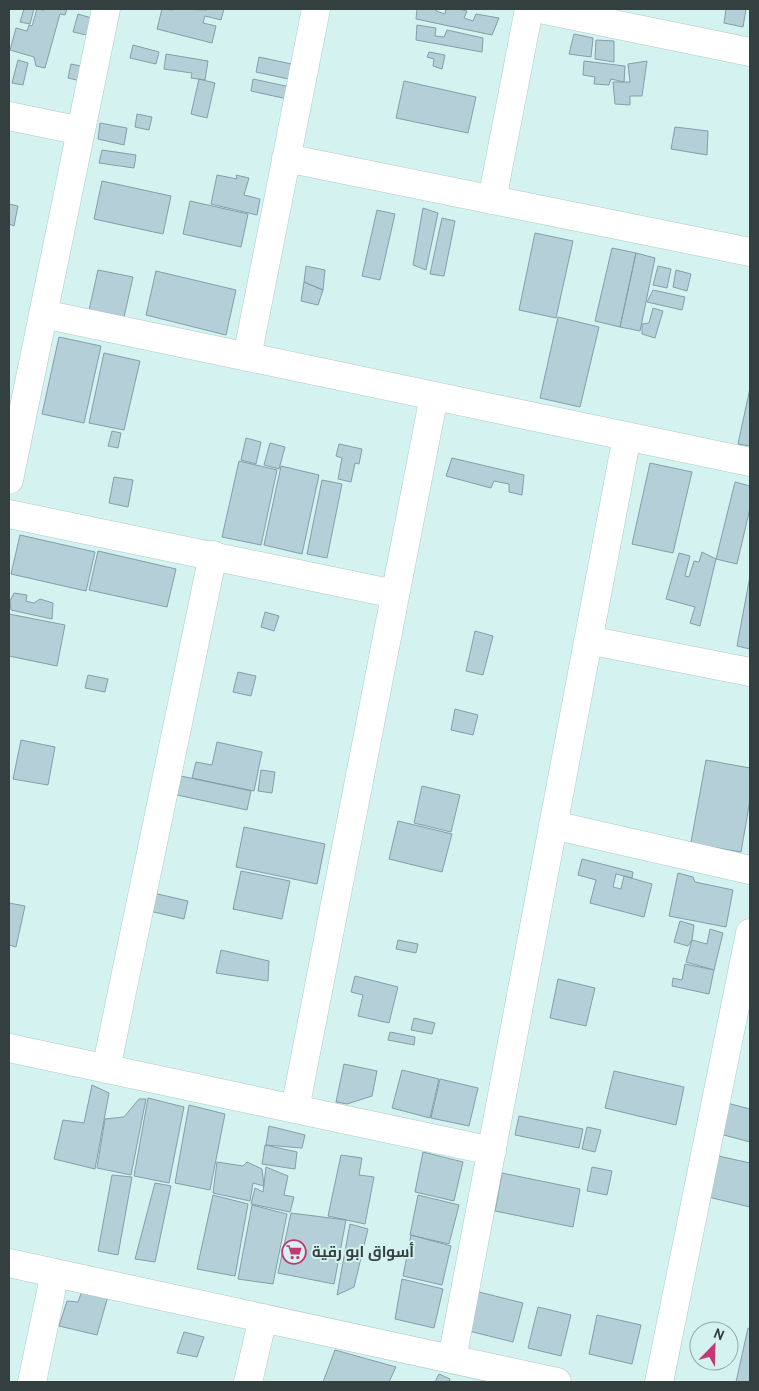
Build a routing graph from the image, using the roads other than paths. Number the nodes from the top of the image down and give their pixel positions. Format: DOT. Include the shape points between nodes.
graph roads {
  1 [pos="106,9"];
  2 [pos="316,9"];
  3 [pos="529,9"];
  4 [pos="540,9"];
  5 [pos="750,52"];
  6 [pos="9,116"];
  7 [pos="81,131"];
  8 [pos="286,158"];
  9 [pos="492,200"];
  10 [pos="750,252"];
  11 [pos="43,314"];
  12 [pos="247,357"];
  13 [pos="434,396"];
  14 [pos="627,436"];
  15 [pos="750,462"];
  16 [pos="9,480"];
  17 [pos="9,514"];
  18 [pos="213,556"];
  19 [pos="395,594"];
  20 [pos="588,640"];
  21 [pos="750,672"];
  22 [pos="553,824"];
  23 [pos="750,870"];
  24 [pos="750,933"];
  25 [pos="9,1048"];
  26 [pos="106,1069"];
  27 [pos="295,1109"];
  28 [pos="492,1151"];
  29 [pos="9,1263"];
  30 [pos="55,1273"];
  31 [pos="263,1318"];
  32 [pos="452,1359"];
  33 [pos="32,1382"];
  34 [pos="248,1382"];
  35 [pos="557,1382"];
  36 [pos="660,1382"];
  1 -- 7 [label="street"];
  2 -- 8 [label="street"];
  3 -- 9 [label="street"];
  4 -- 5 [label="street"];
  6 -- 7 [label="street"];
  7 -- 11 [label="street"];
  8 -- 9 [label="street"];
  8 -- 12 [label="street"];
  9 -- 10 [label="street"];
  11 -- 12 [label="street"];
  11 -- 16 [label="street"];
  12 -- 13 [label="street"];
  13 -- 14 [label="street"];
  13 -- 19 [label="street"];
  14 -- 15 [label="street"];
  14 -- 20 [label="street"];
  17 -- 18 [label="street"];
  18 -- 19 [label="street"];
  18 -- 26 [label="street"];
  19 -- 27 [label="street"];
  20 -- 21 [label="street"];
  20 -- 22 [label="street"];
  22 -- 23 [label="street"];
  22 -- 28 [label="street"];
  24 -- 36 [label="street"];
  25 -- 26 [label="street"];
  26 -- 27 [label="street"];
  27 -- 28 [label="street"];
  28 -- 32 [label="street"];
  29 -- 30 [label="street"];
  30 -- 31 [label="street"];
  30 -- 33 [label="street"];
  31 -- 32 [label="street"];
  31 -- 34 [label="street"];
  32 -- 35 [label="street"];
}
